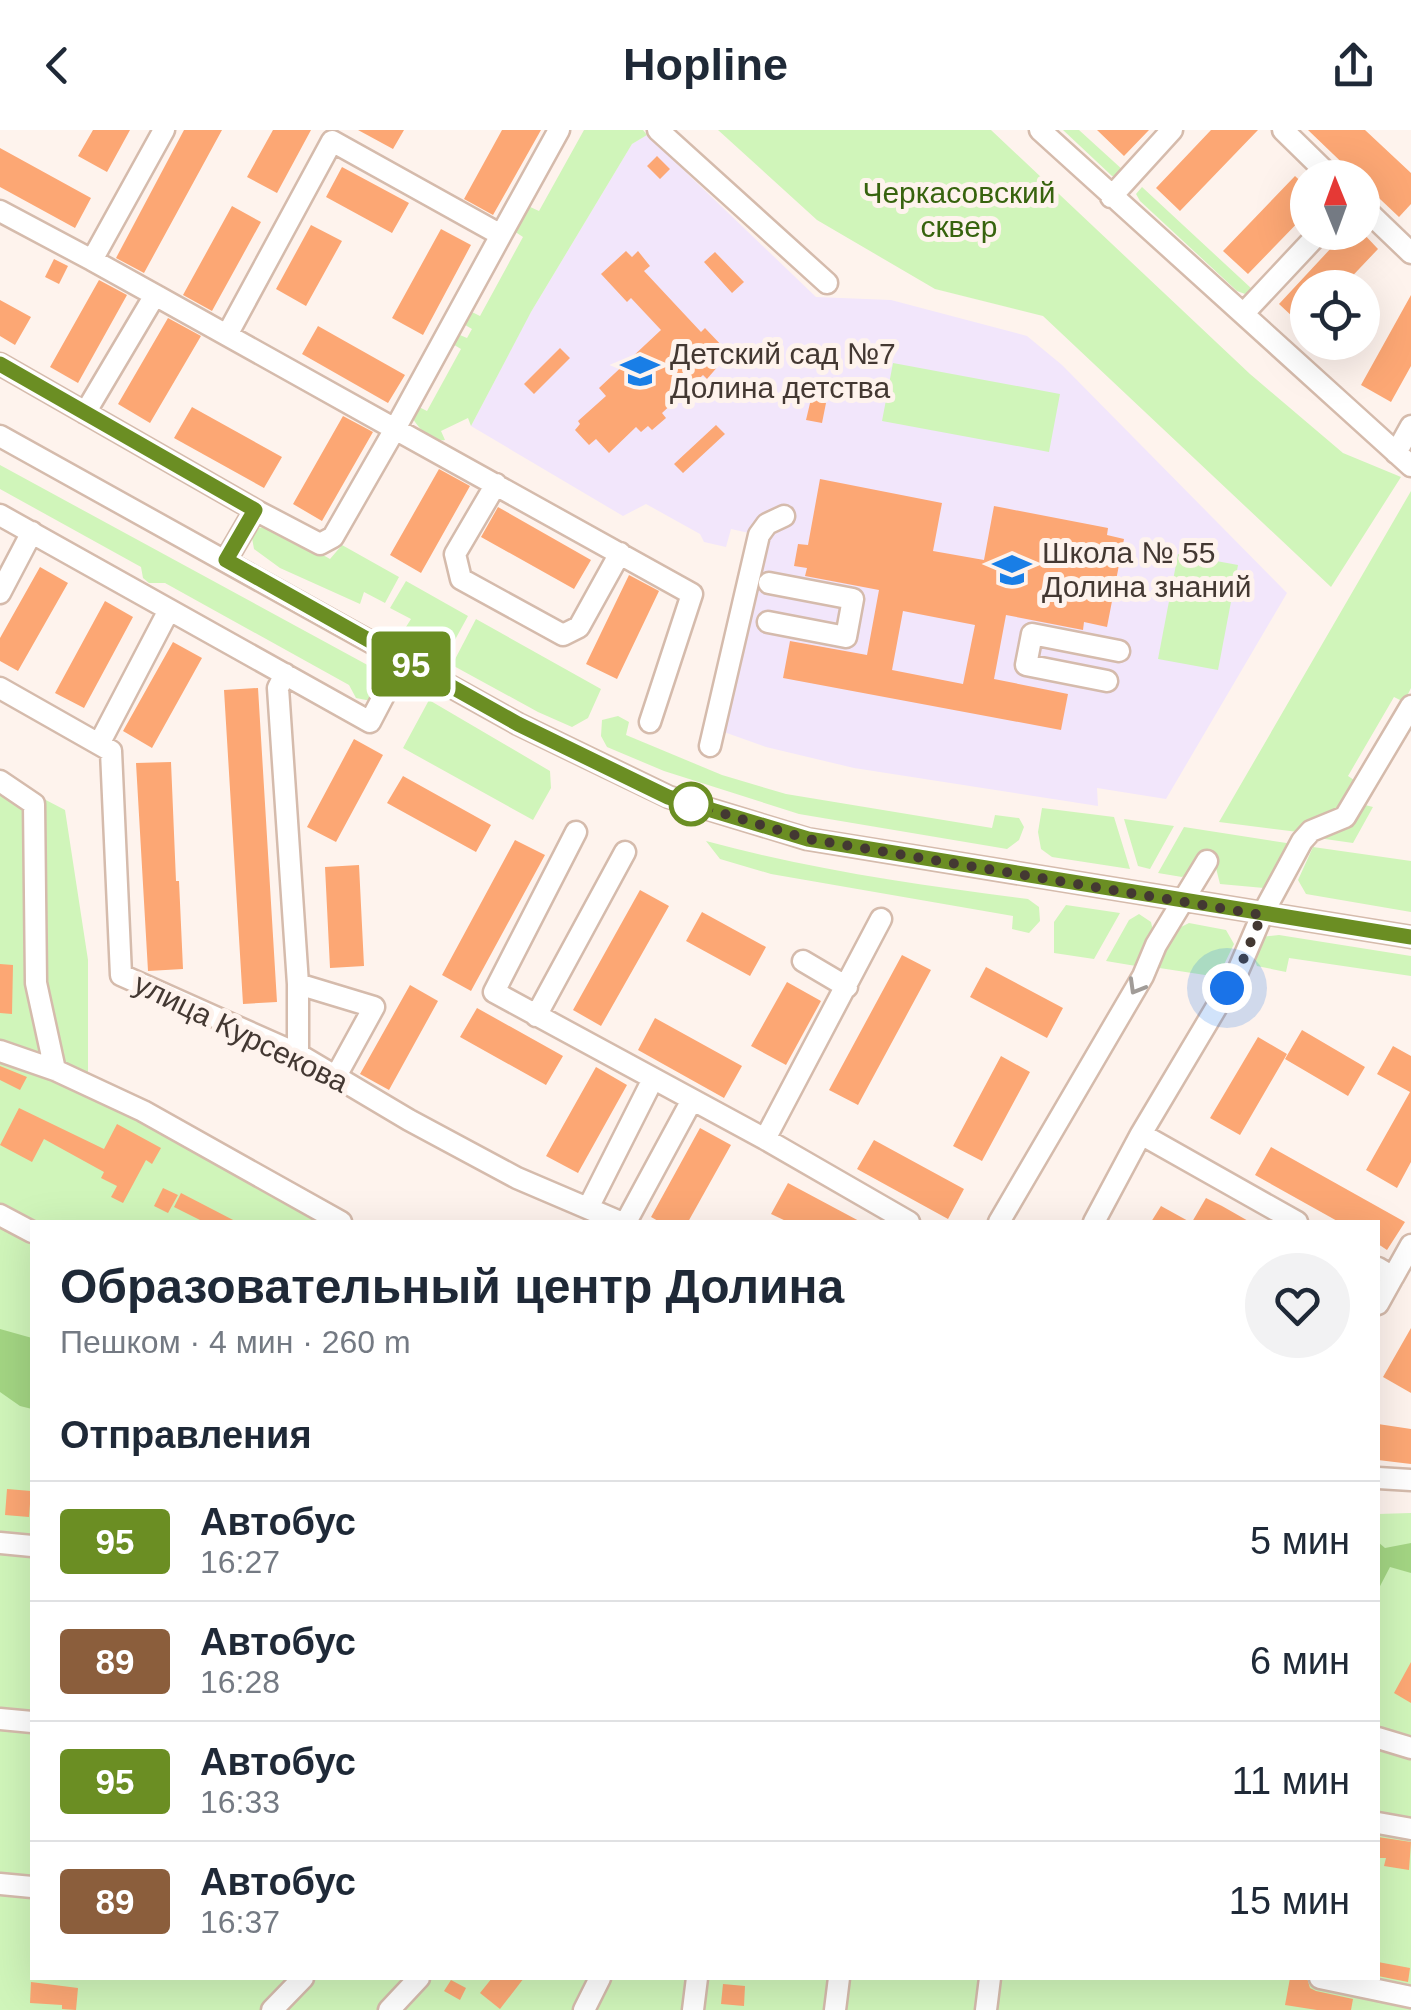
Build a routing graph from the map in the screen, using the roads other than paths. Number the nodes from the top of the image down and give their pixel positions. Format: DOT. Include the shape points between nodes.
graph roads {
  1 [pos="164,130"];
  2 [pos="559,130"];
  3 [pos="658,130"];
  4 [pos="1040,130"];
  5 [pos="1172,130"];
  6 [pos="1283,130"];
  7 [pos="335,136"];
  8 [pos="1314,160"];
  9 [pos="1111,197"];
  10 [pos="0,210"];
  11 [pos="1380,223"];
  12 [pos="501,236"];
  13 [pos="1303,250"];
  14 [pos="1411,253"];
  15 [pos="92,260"];
  16 [pos="828,283"];
  17 [pos="155,295"];
  18 [pos="1244,312"];
  19 [pos="227,335"];
  20 [pos="0,364"];
  21 [pos="85,413"];
  22 [pos="1411,426"];
  23 [pos="396,428"];
  24 [pos="0,436"];
  25 [pos="1403,460"];
  26 [pos="496,484"];
  27 [pos="255,510"];
  28 [pos="0,514"];
  29 [pos="784,516"];
  30 [pos="32,532"];
  31 [pos="620,553"];
  32 [pos="226,560"];
  33 [pos="768,583"];
  34 [pos="0,594"];
  35 [pos="169,610"];
  36 [pos="768,622"];
  37 [pos="1119,651"];
  38 [pos="403,660"];
  39 [pos="285,674"];
  40 [pos="1108,680"];
  41 [pos="0,688"];
  42 [pos="1411,706"];
  43 [pos="650,722"];
  44 [pos="99,744"];
  45 [pos="710,746"];
  46 [pos="0,781"];
  47 [pos="576,832"];
  48 [pos="625,852"];
  49 [pos="1207,861"];
  50 [pos="1184,902"];
  51 [pos="1262,915"];
  52 [pos="881,919"];
  53 [pos="1411,937"];
  54 [pos="802,962"];
  55 [pos="298,984"];
  56 [pos="847,986"];
  57 [pos="536,1016"];
  58 [pos="0,1052"];
  59 [pos="298,1054"];
  60 [pos="55,1070"];
  61 [pos="335,1078"];
  62 [pos="653,1080"];
  63 [pos="692,1100"];
  64 [pos="1141,1134"];
  65 [pos="765,1139"];
  66 [pos="588,1208"];
  67 [pos="0,1215"];
  68 [pos="337,1220"];
  69 [pos="618,1220"];
  70 [pos="624,1220"];
  71 [pos="906,1220"];
  72 [pos="1000,1220"];
  73 [pos="1095,1220"];
  74 [pos="1293,1220"];
  75 [pos="30,1231"];
  76 [pos="1411,1245"];
  77 [pos="1385,1272"];
  78 [pos="1380,1478"];
  79 [pos="1411,1480"];
  80 [pos="0,1543"];
  81 [pos="30,1546"];
  82 [pos="0,1719"];
  83 [pos="30,1722"];
  84 [pos="1380,1739"];
  85 [pos="1411,1748"];
  86 [pos="1380,1823"];
  87 [pos="1411,1829"];
  88 [pos="0,1884"];
  89 [pos="30,1887"];
  90 [pos="301,1980"];
  91 [pos="417,1980"];
  92 [pos="599,1980"];
  93 [pos="697,1980"];
  94 [pos="839,1980"];
  95 [pos="990,1980"];
  96 [pos="1330,1980"];
  97 [pos="1411,1997"];
  98 [pos="272,2010"];
  99 [pos="390,2010"];
  100 [pos="584,2010"];
  101 [pos="693,2010"];
  102 [pos="834,2010"];
  103 [pos="986,2010"];
  1 -- 15 [label="street"];
  2 -- 12 [label="street"];
  3 -- 16 [label="street"];
  4 -- 9 [label="street"];
  5 -- 9 [label="street"];
  6 -- 8 [label="street"];
  7 -- 12 [label="street"];
  7 -- 19 [label="street"];
  9 -- 18 [label="street"];
  10 -- 15 [label="street"];
  11 -- 14 [label="street"];
  12 -- 23 [label="street"];
  13 -- 18 [label="street"];
  15 -- 17 [label="street"];
  17 -- 19 [label="street"];
  17 -- 21 [label="street"];
  18 -- 25 [label="street"];
  19 -- 23 [label="street"];
  20 -- 21 [label="street"];
  21 -- 27 [label="street"];
  22 -- 25 [label="street"];
  23 -- 26 [label="street"];
  23 -- 27 [label="street" via="333,537 320,544"];
  24 -- 32 [label="street"];
  26 -- 31 [label="street"];
  26 -- 31 [label="street" via="456,554 461,579 563,634 579,627"];
  27 -- 32 [label="street"];
  28 -- 30 [label="street"];
  29 -- 45 [label="street" via="760,535"];
  30 -- 34 [label="street"];
  30 -- 35 [label="street"];
  31 -- 43 [label="street" via="692,594"];
  32 -- 38 [label="street"];
  33 -- 36 [label="street" via="854,599 846,637"];
  35 -- 39 [label="street"];
  35 -- 44 [label="street"];
  37 -- 40 [label="street" via="1032,634 1026,665"];
  38 -- 39 [label="street" via="370,722"];
  38 -- 50 [label="street" via="668,797 808,839"];
  39 -- 55 [label="street" via="278,688"];
  41 -- 44 [label="street"];
  42 -- 51 [label="street" via="1345,816 1302,841"];
  44 -- 59 [label="street, улица Курсекова" via="110,750 121,975"];
  46 -- 60 [label="street" via="34,804 36,983"];
  47 -- 57 [label="street" via="494,992"];
  48 -- 57 [label="street"];
  49 -- 50 [label="street"];
  50 -- 51 [label="street"];
  50 -- 72 [label="street, one-way"];
  51 -- 53 [label="street"];
  51 -- 64 [label="street" via="1238,972"];
  52 -- 56 [label="street"];
  54 -- 56 [label="street"];
  55 -- 59 [label="street"];
  55 -- 61 [label="street" via="374,1007"];
  56 -- 65 [label="street"];
  57 -- 62 [label="street"];
  58 -- 60 [label="street"];
  59 -- 61 [label="street, улица Курсекова"];
  60 -- 68 [label="street" via="143,1111"];
  61 -- 66 [label="street, улица Курсекова" via="517,1178"];
  62 -- 63 [label="street"];
  62 -- 66 [label="street"];
  63 -- 65 [label="street"];
  63 -- 70 [label="street"];
  64 -- 73 [label="street"];
  64 -- 74 [label="street"];
  65 -- 71 [label="street"];
  66 -- 69 [label="street, улица Курсекова"];
  67 -- 75 [label="street"];
  76 -- 77 [label="street"];
  78 -- 79 [label="street"];
  80 -- 81 [label="street"];
  82 -- 83 [label="street"];
  84 -- 85 [label="street"];
  86 -- 87 [label="street"];
  88 -- 89 [label="street"];
  90 -- 98 [label="street"];
  91 -- 99 [label="street"];
  92 -- 100 [label="street"];
  93 -- 101 [label="street"];
  94 -- 102 [label="street"];
  95 -- 103 [label="street"];
  96 -- 97 [label="street"];
}
